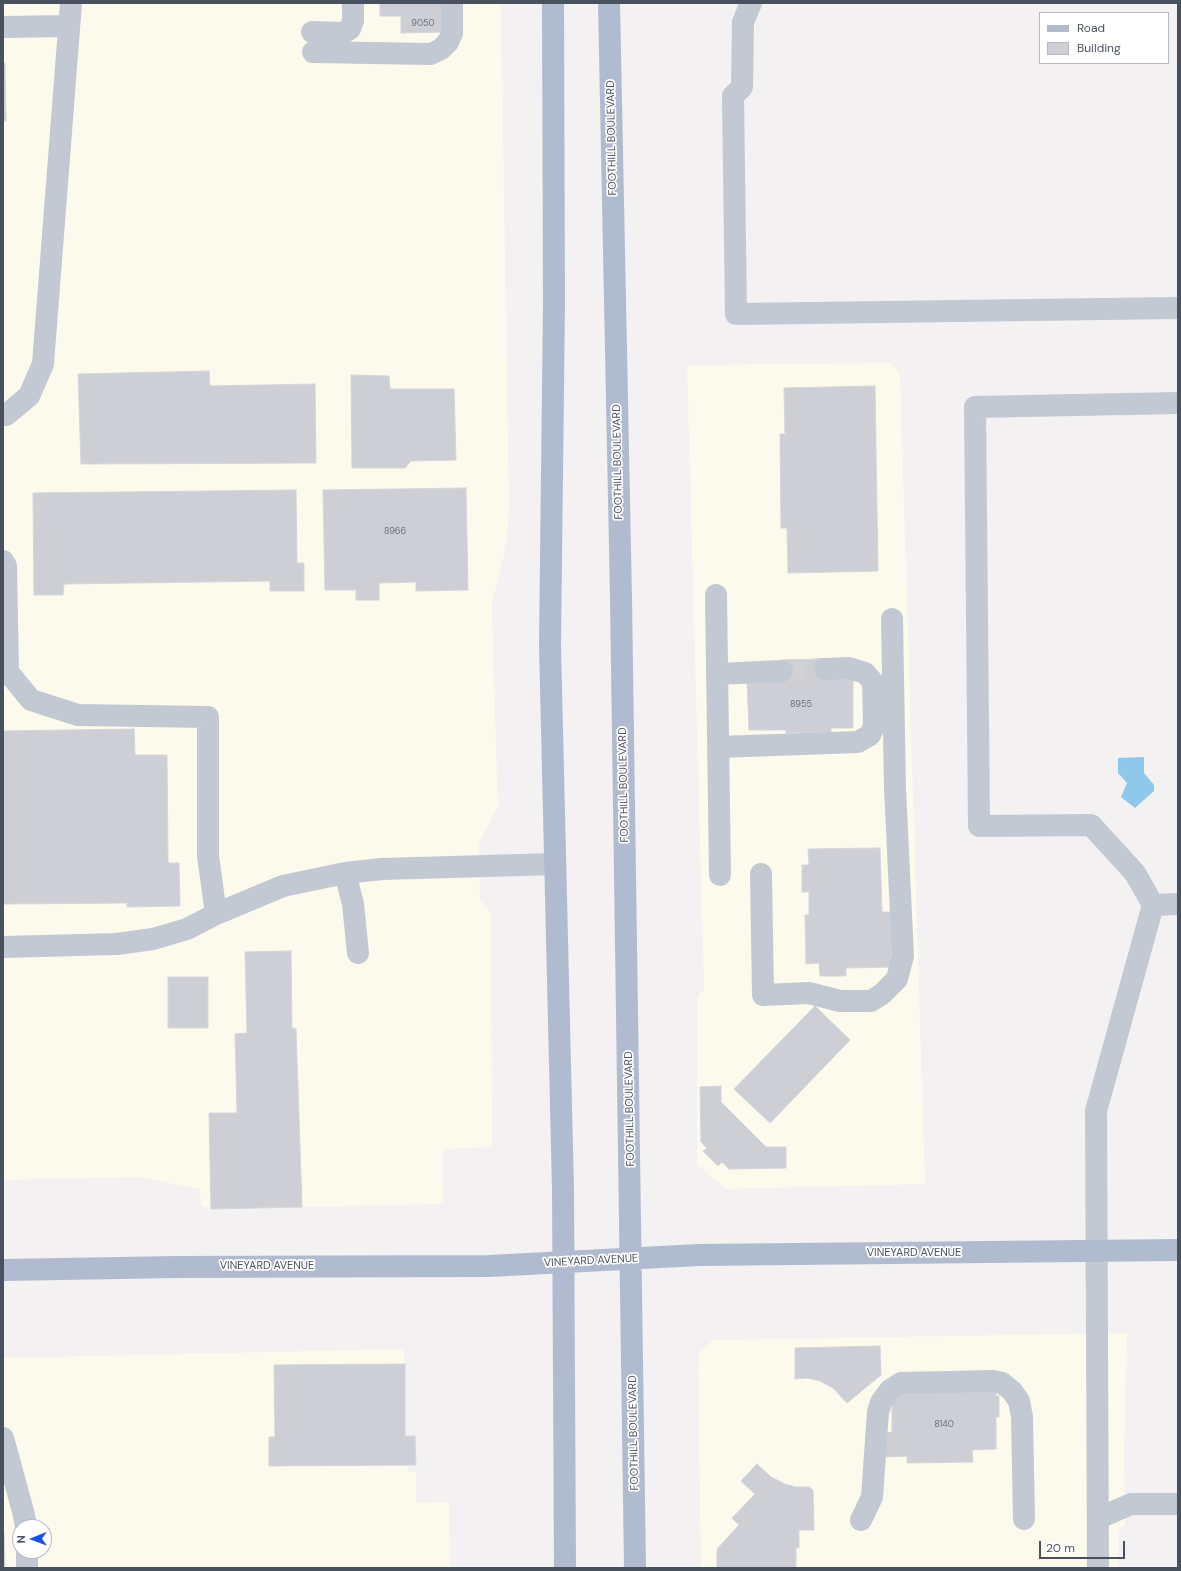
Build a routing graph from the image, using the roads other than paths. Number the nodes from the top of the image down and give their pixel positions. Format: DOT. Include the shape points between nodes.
graph roads {
  1 [pos="70,3"];
  2 [pos="353,3"];
  3 [pos="452,3"];
  4 [pos="554,3"];
  5 [pos="609,3"];
  6 [pos="751,3"];
  7 [pos="69,26"];
  8 [pos="3,27"];
  9 [pos="1178,308"];
  10 [pos="1178,403"];
  11 [pos="3,415"];
  12 [pos="3,561"];
  13 [pos="716,595"];
  14 [pos="892,619"];
  15 [pos="825,669"];
  16 [pos="782,671"];
  17 [pos="718,674"];
  18 [pos="719,747"];
  19 [pos="555,864"];
  20 [pos="345,872"];
  21 [pos="761,874"];
  22 [pos="720,875"];
  23 [pos="1178,904"];
  24 [pos="1153,905"];
  25 [pos="216,914"];
  26 [pos="3,947"];
  27 [pos="358,953"];
  28 [pos="1178,1250"];
  29 [pos="1097,1251"];
  30 [pos="632,1258"];
  31 [pos="563,1262"];
  32 [pos="3,1270"];
  33 [pos="3,1438"];
  34 [pos="1178,1504"];
  35 [pos="1099,1518"];
  36 [pos="25,1519"];
  37 [pos="1024,1519"];
  38 [pos="860,1520"];
  39 [pos="566,1568"];
  40 [pos="635,1568"];
  41 [pos="1098,1568"];
  1 -- 7 [label="lane"];
  2 -- 3 [label="lane" via="353,21 350,29 312,42 431,54 441,49 452,33"];
  4 -- 19 [label="main road" via="550,645"];
  5 -- 30 [label="main road, FOOTHILL BOULEVARD"];
  6 -- 9 [label="lane" via="743,22 742,87 733,96 736,314"];
  7 -- 8 [label="lane"];
  7 -- 11 [label="lane" via="43,364 28,396"];
  10 -- 24 [label="lane" via="975,407 979,826 1091,825 1136,873"];
  12 -- 25 [label="lane" via="6,566 8,672 31,700 78,715 208,717 208,856"];
  13 -- 17 [label="lane"];
  14 -- 21 [label="lane" via="903,956 897,979 871,1001 840,1001 809,993 763,995"];
  15 -- 18 [label="lane" via="849,668 865,673 873,682 874,726 870,735 858,742"];
  16 -- 17 [label="lane"];
  17 -- 18 [label="lane"];
  18 -- 22 [label="lane"];
  19 -- 20 [label="lane"];
  19 -- 31 [label="main road"];
  20 -- 25 [label="lane" via="283,886"];
  20 -- 27 [label="lane" via="353,904"];
  23 -- 24 [label="lane"];
  24 -- 29 [label="lane" via="1096,1111"];
  25 -- 26 [label="lane" via="187,929 154,939 117,944"];
  28 -- 29 [label="main road, VINEYARD AVENUE"];
  29 -- 30 [label="main road, VINEYARD AVENUE"];
  29 -- 35 [label="lane"];
  30 -- 31 [label="main road, VINEYARD AVENUE"];
  30 -- 40 [label="main road, FOOTHILL BOULEVARD"];
  31 -- 32 [label="main road, VINEYARD AVENUE" via="493,1266"];
  31 -- 39 [label="main road"];
  33 -- 36 [label="lane"];
  34 -- 35 [label="lane" via="1131,1504"];
  35 -- 41 [label="lane"];
  37 -- 38 [label="lane" via="1022,1417 1019,1401 1002,1383 993,1381 901,1383 890,1390 881,1402 878,1412 872,1497"];
}
